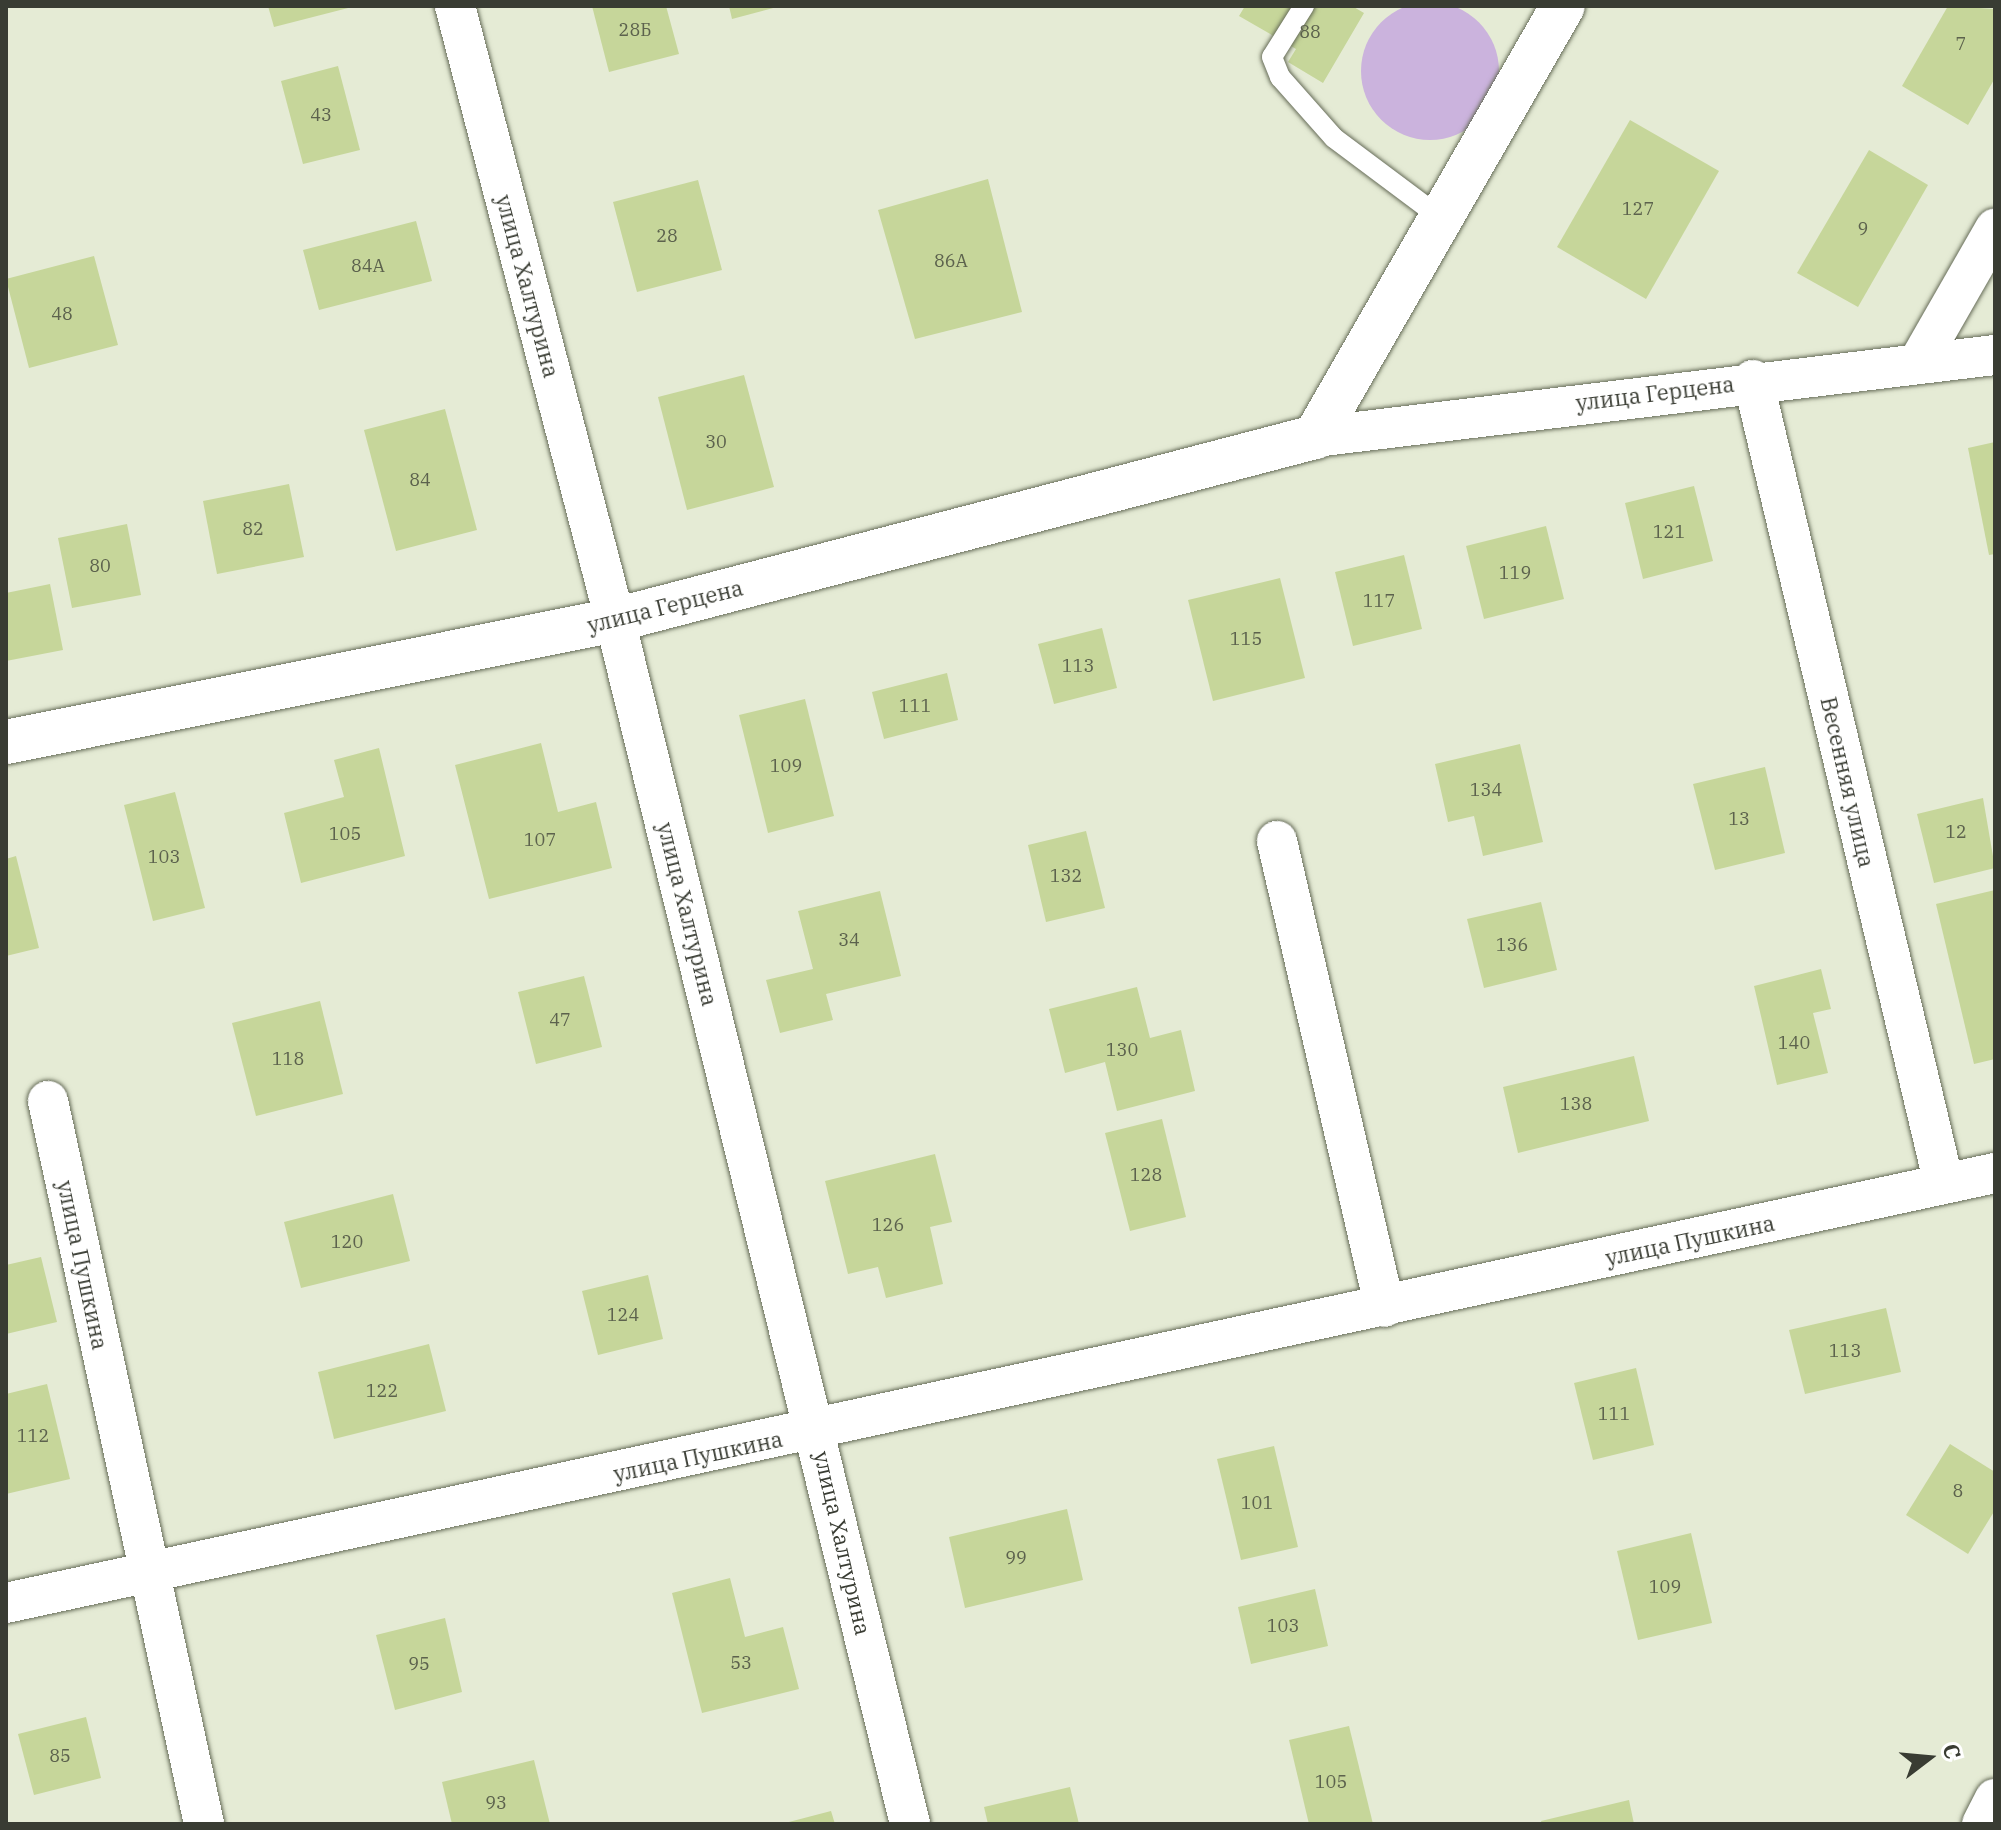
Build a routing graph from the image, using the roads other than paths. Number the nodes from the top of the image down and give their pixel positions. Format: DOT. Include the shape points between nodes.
graph roads {
  1 [pos="455,6"];
  2 [pos="1304,6"];
  3 [pos="1563,6"];
  4 [pos="1441,218"];
  5 [pos="1995,229"];
  6 [pos="1995,355"];
  7 [pos="1921,358"];
  8 [pos="1753,380"];
  9 [pos="1315,437"];
  10 [pos="615,620"];
  11 [pos="6,742"];
  12 [pos="1277,841"];
  13 [pos="48,1101"];
  14 [pos="1995,1173"];
  15 [pos="1944,1184"];
  16 [pos="1385,1307"];
  17 [pos="817,1432"];
  18 [pos="149,1569"];
  19 [pos="6,1603"];
  20 [pos="1995,1799"];
  21 [pos="204,1824"];
  22 [pos="910,1824"];
  23 [pos="1982,1824"];
  1 -- 10 [label="street, улица Халтурина"];
  2 -- 4 [label="lane" via="1272,57 1280,77 1334,138"];
  3 -- 4 [label="street"];
  4 -- 9 [label="street"];
  5 -- 7 [label="street"];
  6 -- 7 [label="street, улица Герцена"];
  7 -- 8 [label="street, улица Герцена"];
  8 -- 9 [label="street, улица Герцена"];
  8 -- 15 [label="street, Весенняя улица"];
  9 -- 10 [label="street, улица Герцена"];
  10 -- 11 [label="street, улица Герцена"];
  10 -- 17 [label="street, улица Халтурина"];
  12 -- 16 [label="street"];
  13 -- 18 [label="street, улица Пушкина"];
  14 -- 15 [label="street, улица Пушкина"];
  15 -- 16 [label="street, улица Пушкина"];
  16 -- 17 [label="street, улица Пушкина"];
  17 -- 18 [label="street, улица Пушкина"];
  17 -- 22 [label="street, улица Халтурина"];
  18 -- 19 [label="street, улица Пушкина"];
  18 -- 21 [label="street, улица Пушкина"];
  20 -- 23 [label="street"];
}
